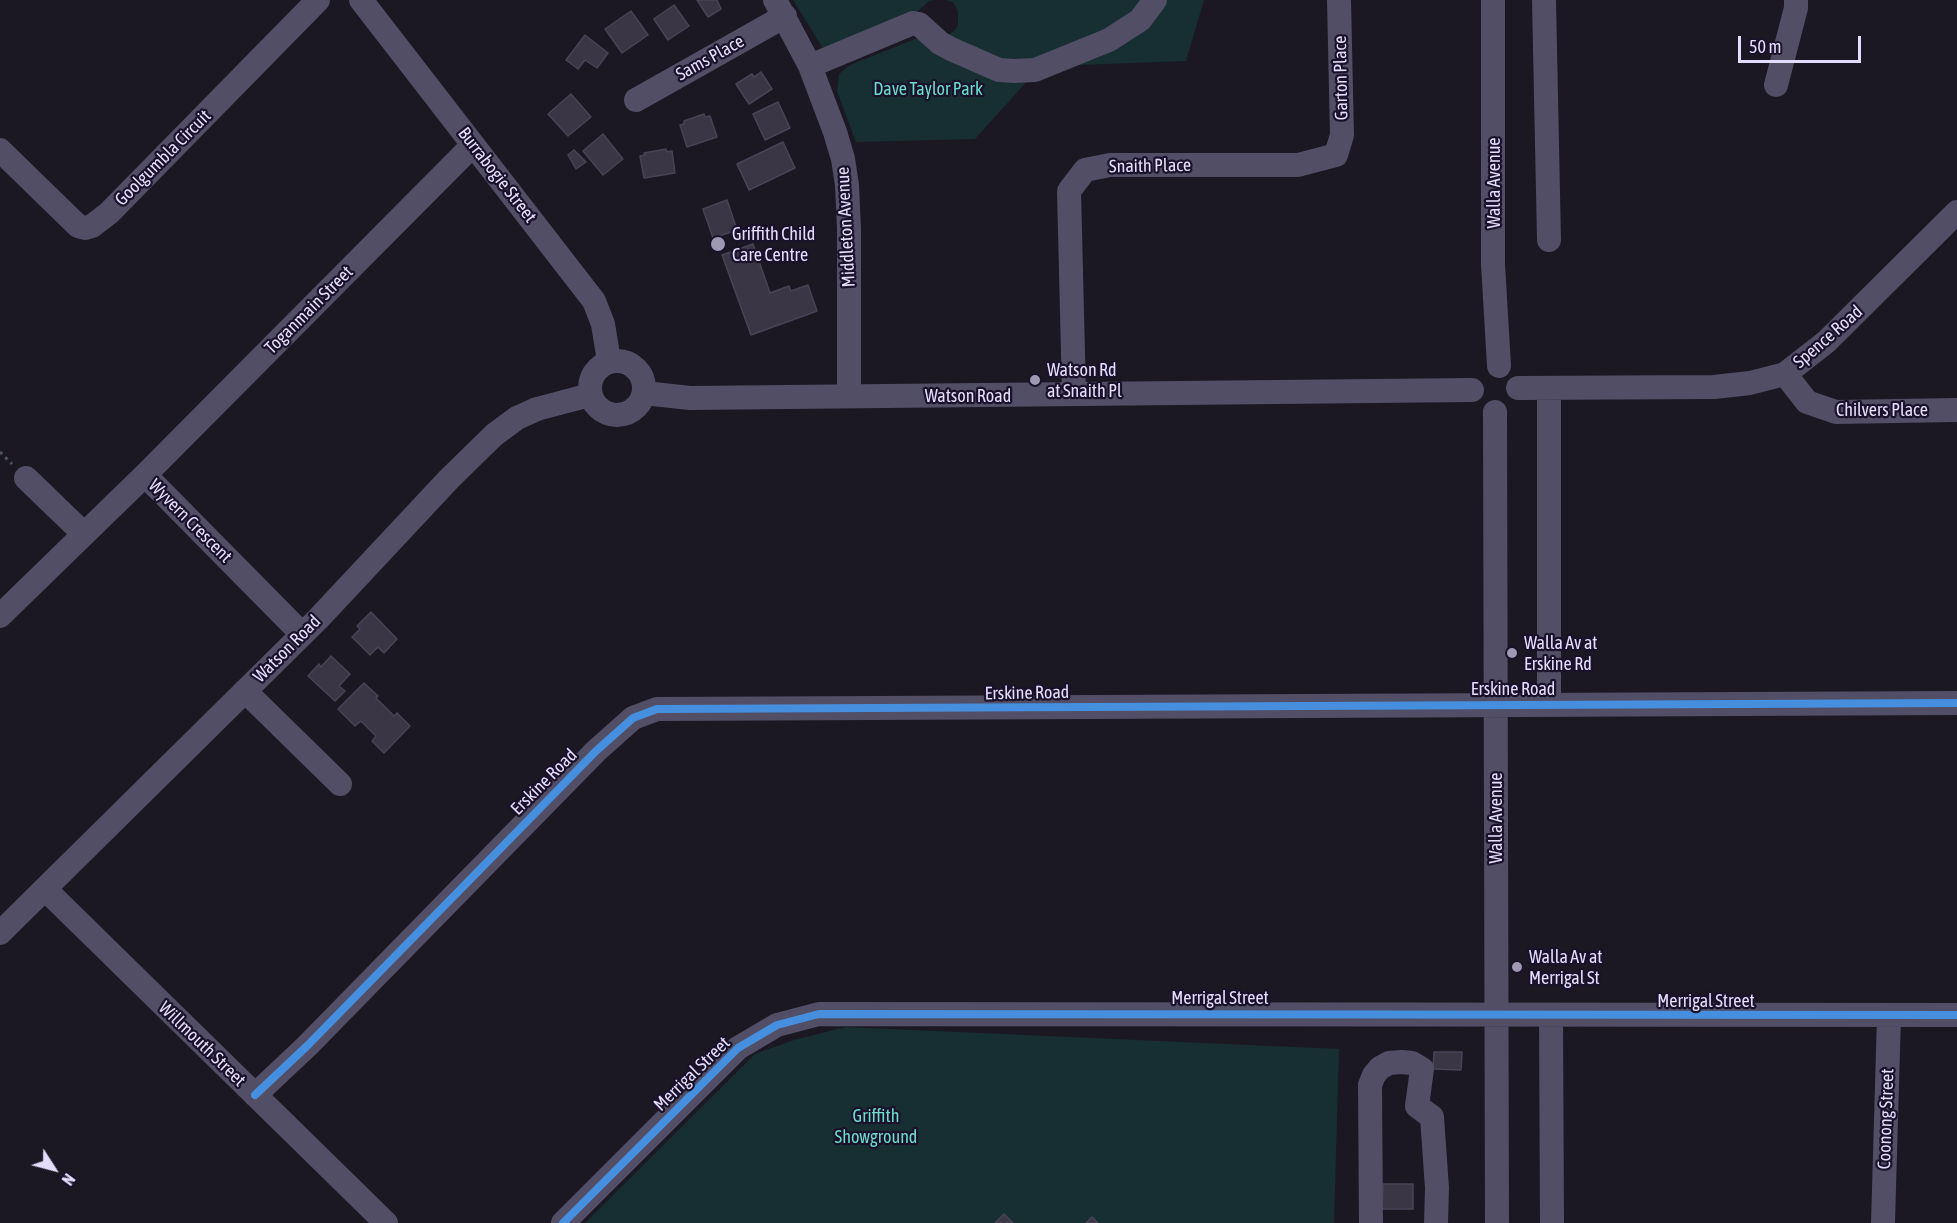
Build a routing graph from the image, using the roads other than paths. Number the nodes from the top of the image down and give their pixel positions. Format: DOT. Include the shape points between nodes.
graph roads {
  1 [pos="318,0"];
  2 [pos="361,0"];
  3 [pos="1155,0"];
  4 [pos="1339,0"];
  5 [pos="1493,0"];
  6 [pos="1544,0"];
  7 [pos="1796,0"];
  8 [pos="780,8"];
  9 [pos="810,66"];
  10 [pos="1776,85"];
  11 [pos="636,100"];
  12 [pos="473,145"];
  13 [pos="0,150"];
  14 [pos="1336,155"];
  15 [pos="1957,212"];
  16 [pos="1549,240"];
  17 [pos="609,361"];
  18 [pos="1498,366"];
  19 [pos="1785,374"];
  20 [pos="1518,388"];
  21 [pos="1549,388"];
  22 [pos="1472,390"];
  23 [pos="644,393"];
  24 [pos="1074,394"];
  25 [pos="590,395"];
  26 [pos="849,396"];
  27 [pos="1957,410"];
  28 [pos="1495,412"];
  29 [pos="145,475"];
  30 [pos="26,478"];
  31 [pos="84,534"];
  32 [pos="0,616"];
  33 [pos="302,634"];
  34 [pos="244,691"];
  35 [pos="1957,703"];
  36 [pos="1496,704"];
  37 [pos="1549,704"];
  38 [pos="340,784"];
  39 [pos="45,889"];
  40 [pos="0,933"];
  41 [pos="1497,1015"];
  42 [pos="1551,1015"];
  43 [pos="1957,1015"];
  44 [pos="1889,1016"];
  45 [pos="255,1095"];
  46 [pos="386,1223"];
  47 [pos="563,1223"];
  48 [pos="1371,1223"];
  49 [pos="1436,1223"];
  50 [pos="1497,1223"];
  51 [pos="1552,1223"];
  52 [pos="1882,1223"];
  1 -- 13 [label="street, Goolgumbla Circuit" via="92,226 78,226"];
  2 -- 12 [label="street, Burrabogie Street"];
  3 -- 9 [label="street" via="1140,20 1109,40 1035,70 999,70 940,43 913,23"];
  4 -- 14 [label="street, Garton Place" via="1342,135"];
  5 -- 18 [label="street, Walla Avenue" via="1493,264"];
  6 -- 16 [label="street"];
  7 -- 10 [label="street"];
  8 -- 9 [label="street, Middleton Avenue"];
  8 -- 11 [label="street, Sams Place"];
  9 -- 26 [label="street, Middleton Avenue" via="835,132 847,185"];
  12 -- 17 [label="street, Burrabogie Street" via="594,301 603,324"];
  12 -- 29 [label="street, Toganmain Street"];
  14 -- 24 [label="street, Snaith Place" via="1298,165 1110,165 1086,170 1069,191"];
  15 -- 19 [label="street, Spence Road" via="1826,342"];
  17 -- 23 [label="street" via="623,361 636,367 644,379"];
  17 -- 25 [label="street" via="597,369"];
  18 -- 20 [label="street" via="1512,374"];
  18 -- 22 [label="street" via="1480,372"];
  19 -- 21 [label="street, Spence Road" via="1714,387"];
  19 -- 27 [label="street, Chilvers Place" via="1808,402 1836,412"];
  20 -- 21 [label="street, Spence Road"];
  20 -- 28 [label="street" via="1509,408"];
  21 -- 37 [label="street"];
  22 -- 24 [label="street, Watson Road"];
  22 -- 28 [label="street" via="1477,403"];
  23 -- 25 [label="street" via="638,406 618,415 598,408"];
  23 -- 26 [label="street, Watson Road" via="690,398"];
  24 -- 26 [label="street, Watson Road"];
  25 -- 33 [label="street, Watson Road" via="537,409 494,435"];
  28 -- 36 [label="street, Walla Avenue"];
  29 -- 31 [label="street, Wyvern Crescent"];
  29 -- 33 [label="street, Wyvern Crescent"];
  30 -- 31 [label="street"];
  31 -- 32 [label="street, Wyvern Crescent"];
  33 -- 34 [label="street, Watson Road"];
  34 -- 38 [label="street"];
  34 -- 39 [label="street, Watson Road"];
  35 -- 37 [label="street, Erskine Road"];
  36 -- 37 [label="street, Erskine Road"];
  36 -- 41 [label="street, Walla Avenue"];
  36 -- 45 [label="street, Erskine Road" via="657,709 633,718 596,751 308,1046"];
  39 -- 40 [label="street, Watson Road"];
  39 -- 45 [label="street, Willmouth Street"];
  41 -- 42 [label="street, Merrigal Street"];
  41 -- 47 [label="street, Merrigal Street" via="819,1014 777,1025 738,1048"];
  41 -- 50 [label="street, Walla Avenue"];
  42 -- 44 [label="street, Merrigal Street"];
  42 -- 51 [label="street"];
  43 -- 44 [label="street, Merrigal Street"];
  44 -- 52 [label="street, Coonong Street"];
  45 -- 46 [label="street, Willmouth Street"];
  48 -- 49 [label="street" via="1370,1085 1380,1068 1402,1062 1422,1069 1417,1106 1432,1117"];
}
